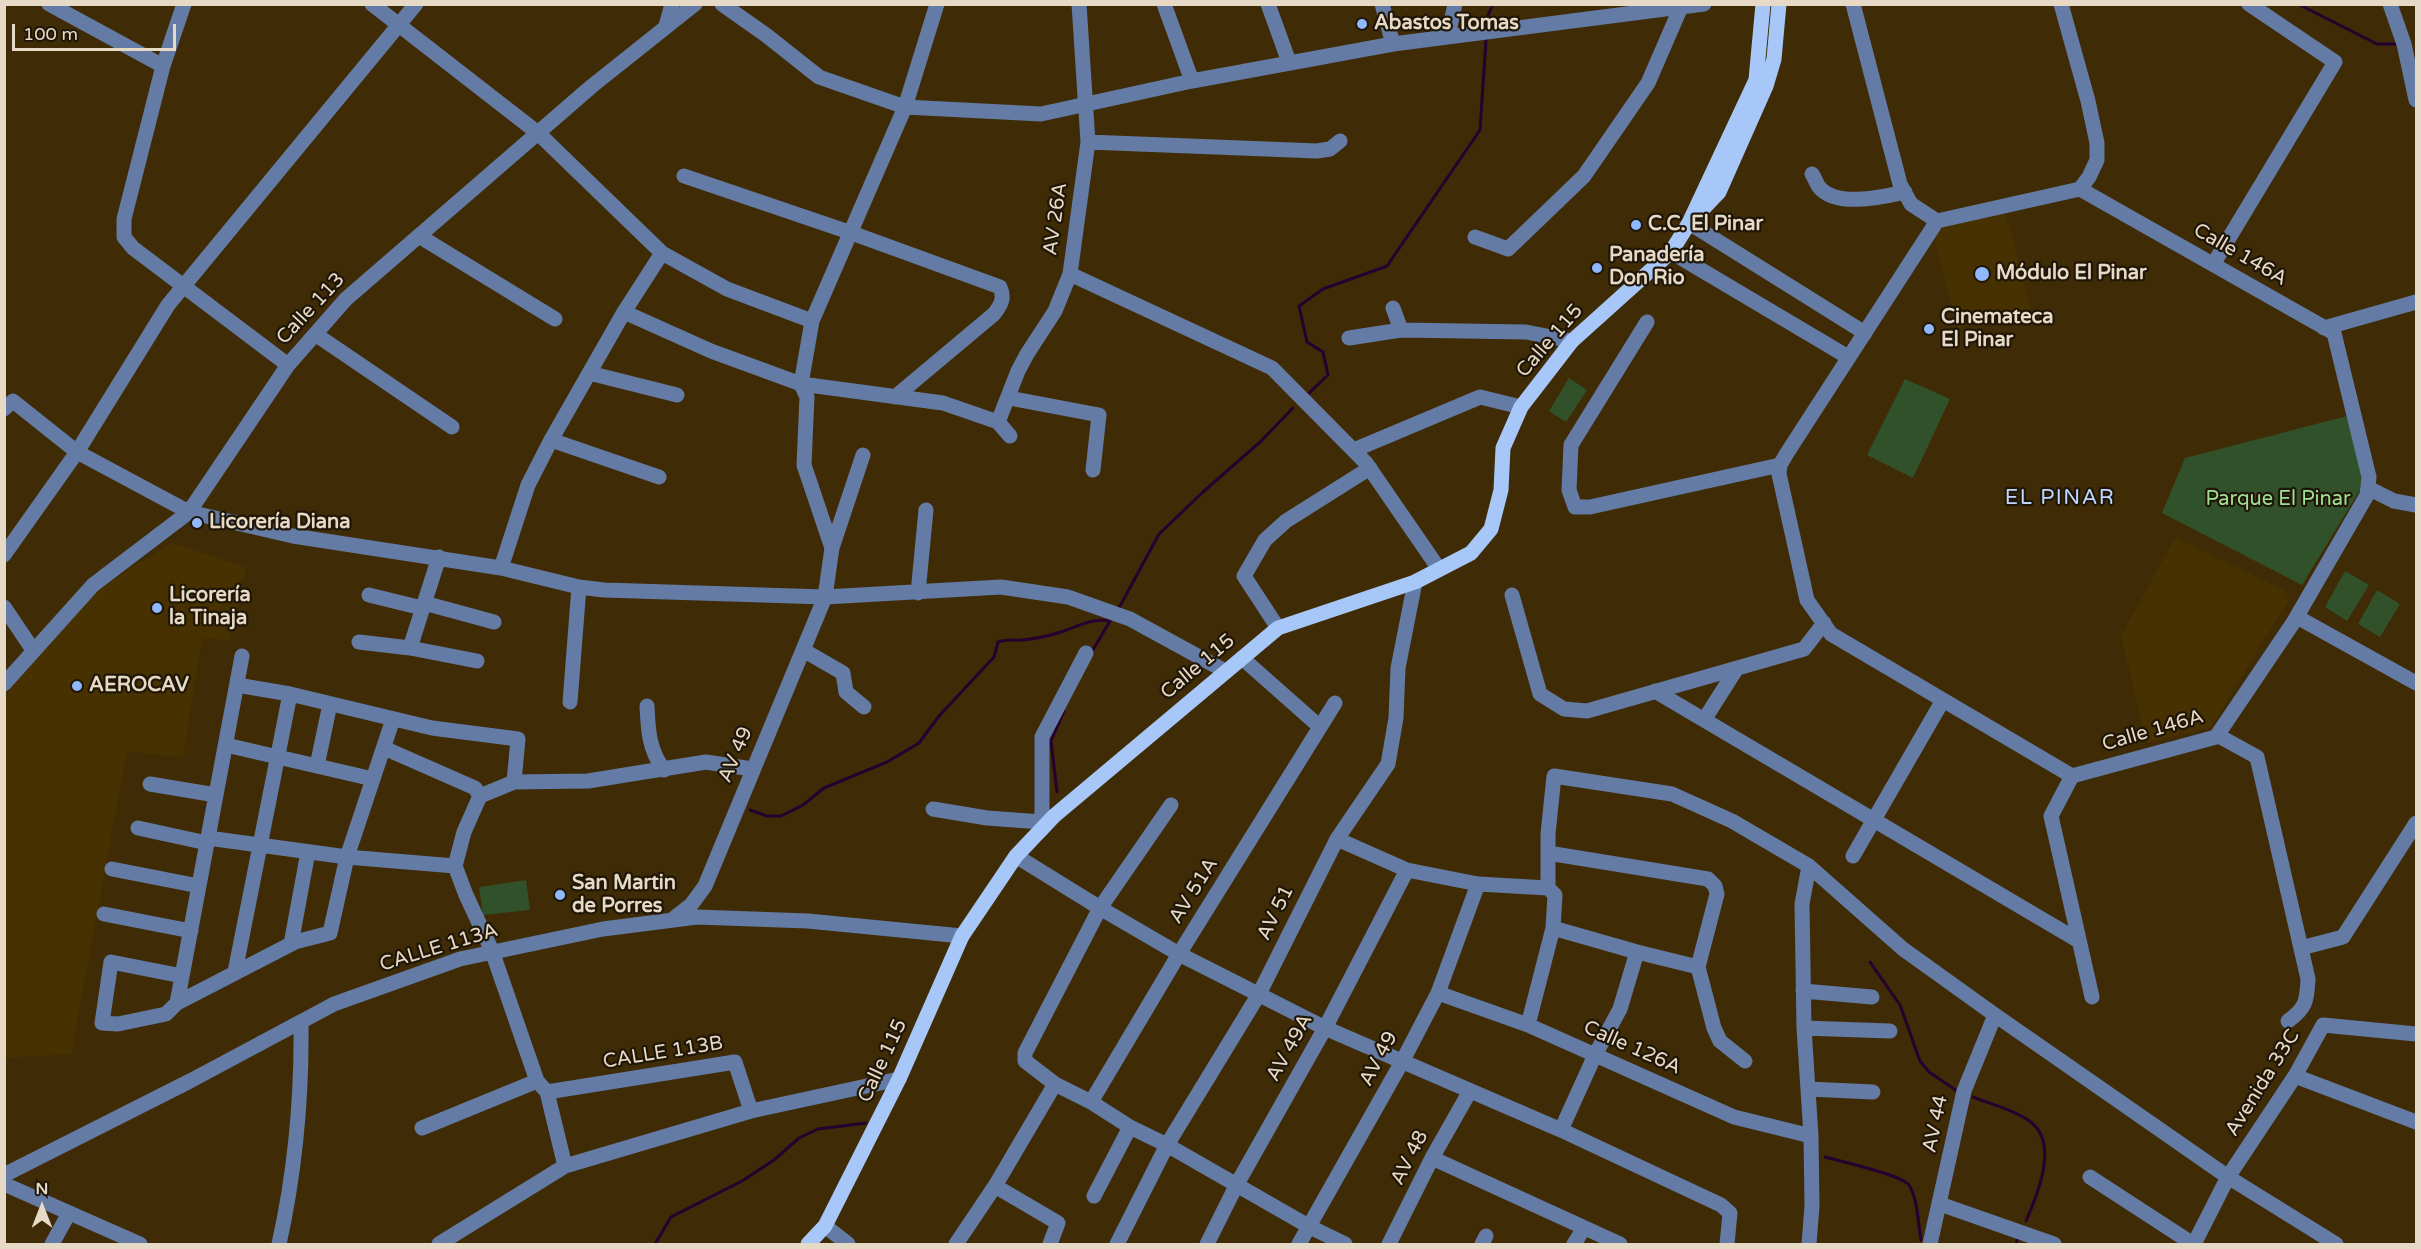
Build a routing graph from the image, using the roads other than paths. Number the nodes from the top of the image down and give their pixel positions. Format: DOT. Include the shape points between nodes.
graph roads {
  1 [pos="49,4"];
  2 [pos="184,4"];
  3 [pos="372,4"];
  4 [pos="416,4"];
  5 [pos="672,4"];
  6 [pos="695,4"];
  7 [pos="722,4"];
  8 [pos="937,4"];
  9 [pos="1079,4"];
  10 [pos="1164,4"];
  11 [pos="1268,4"];
  12 [pos="1382,4"];
  13 [pos="1455,4"];
  14 [pos="1704,4"];
  15 [pos="1763,4"];
  16 [pos="1779,4"];
  17 [pos="2061,4"];
  18 [pos="2249,4"];
  19 [pos="2390,4"];
  20 [pos="1858,6"];
  21 [pos="1682,7"];
  22 [pos="399,24"];
  23 [pos="666,26"];
  24 [pos="1448,36"];
  25 [pos="1393,44"];
  26 [pos="1289,62"];
  27 [pos="163,66"];
  28 [pos="1192,81"];
  29 [pos="2416,100"];
  30 [pos="1084,105"];
  31 [pos="905,107"];
  32 [pos="538,133"];
  33 [pos="1340,141"];
  34 [pos="1088,142"];
  35 [pos="1812,174"];
  36 [pos="684,176"];
  37 [pos="2080,189"];
  38 [pos="1905,192"];
  39 [pos="1937,221"];
  40 [pos="1689,223"];
  41 [pos="849,232"];
  42 [pos="419,236"];
  43 [pos="1475,237"];
  44 [pos="1671,252"];
  45 [pos="662,253"];
  46 [pos="2214,263"];
  47 [pos="1070,274"];
  48 [pos="183,286"];
  49 [pos="2416,302"];
  50 [pos="1393,308"];
  51 [pos="624,312"];
  52 [pos="555,320"];
  53 [pos="812,321"];
  54 [pos="1647,322"];
  55 [pos="2324,328"];
  56 [pos="1401,330"];
  57 [pos="1865,333"];
  58 [pos="315,334"];
  59 [pos="1349,338"];
  60 [pos="1572,341"];
  61 [pos="1848,357"];
  62 [pos="288,365"];
  63 [pos="590,373"];
  64 [pos="801,384"];
  65 [pos="677,395"];
  66 [pos="895,397"];
  67 [pos="1009,398"];
  68 [pos="1521,407"];
  69 [pos="4,409"];
  70 [pos="998,422"];
  71 [pos="452,428"];
  72 [pos="1010,436"];
  73 [pos="551,440"];
  74 [pos="1354,450"];
  75 [pos="77,452"];
  76 [pos="863,455"];
  77 [pos="1780,465"];
  78 [pos="1370,468"];
  79 [pos="1094,470"];
  80 [pos="659,477"];
  81 [pos="2368,488"];
  82 [pos="2416,505"];
  83 [pos="926,510"];
  84 [pos="189,512"];
  85 [pos="832,548"];
  86 [pos="4,555"];
  87 [pos="439,558"];
  88 [pos="501,568"];
  89 [pos="1439,569"];
  90 [pos="1415,582"];
  91 [pos="579,587"];
  92 [pos="918,593"];
  93 [pos="369,595"];
  94 [pos="1512,595"];
  95 [pos="825,597"];
  96 [pos="423,605"];
  97 [pos="4,607"];
  98 [pos="2297,617"];
  99 [pos="494,622"];
  100 [pos="1824,623"];
  101 [pos="1278,628"];
  102 [pos="359,642"];
  103 [pos="410,648"];
  104 [pos="33,650"];
  105 [pos="803,650"];
  106 [pos="1086,652"];
  107 [pos="242,656"];
  108 [pos="1242,658"];
  109 [pos="477,661"];
  110 [pos="1737,668"];
  111 [pos="1226,671"];
  112 [pos="2416,683"];
  113 [pos="4,684"];
  114 [pos="237,685"];
  115 [pos="1655,692"];
  116 [pos="290,694"];
  117 [pos="1943,700"];
  118 [pos="570,702"];
  119 [pos="1335,703"];
  120 [pos="330,704"];
  121 [pos="647,705"];
  122 [pos="864,707"];
  123 [pos="393,719"];
  124 [pos="1704,720"];
  125 [pos="1320,727"];
  126 [pos="2217,735"];
  127 [pos="225,745"];
  128 [pos="384,748"];
  129 [pos="277,757"];
  130 [pos="317,766"];
  131 [pos="752,769"];
  132 [pos="664,770"];
  133 [pos="2072,776"];
  134 [pos="373,779"];
  135 [pos="514,782"];
  136 [pos="150,784"];
  137 [pos="216,795"];
  138 [pos="480,796"];
  139 [pos="1171,805"];
  140 [pos="933,809"];
  141 [pos="1874,820"];
  142 [pos="2416,823"];
  143 [pos="1042,825"];
  144 [pos="138,828"];
  145 [pos="1337,839"];
  146 [pos="208,841"];
  147 [pos="259,845"];
  148 [pos="308,852"];
  149 [pos="1548,853"];
  150 [pos="1016,856"];
  151 [pos="1853,856"];
  152 [pos="347,857"];
  153 [pos="455,866"];
  154 [pos="1809,866"];
  155 [pos="112,869"];
  156 [pos="1407,870"];
  157 [pos="1478,884"];
  158 [pos="199,886"];
  159 [pos="1548,888"];
  160 [pos="1100,908"];
  161 [pos="104,914"];
  162 [pos="672,919"];
  163 [pos="1552,928"];
  164 [pos="191,931"];
  165 [pos="962,936"];
  166 [pos="2079,941"];
  167 [pos="291,944"];
  168 [pos="2301,948"];
  169 [pos="492,951"];
  170 [pos="1637,952"];
  171 [pos="1179,954"];
  172 [pos="1698,967"];
  173 [pos="235,972"];
  174 [pos="182,976"];
  175 [pos="1803,992"];
  176 [pos="1438,993"];
  177 [pos="1259,994"];
  178 [pos="1872,997"];
  179 [pos="2092,997"];
  180 [pos="177,1003"];
  181 [pos="1995,1015"];
  182 [pos="2288,1021"];
  183 [pos="301,1022"];
  184 [pos="1528,1025"];
  185 [pos="1325,1028"];
  186 [pos="1804,1028"];
  187 [pos="1890,1031"];
  188 [pos="2416,1034"];
  189 [pos="1595,1055"];
  190 [pos="1403,1060"];
  191 [pos="1745,1061"];
  192 [pos="2295,1076"];
  193 [pos="899,1079"];
  194 [pos="1055,1084"];
  195 [pos="542,1087"];
  196 [pos="1809,1089"];
  197 [pos="1470,1091"];
  198 [pos="1873,1092"];
  199 [pos="1091,1102"];
  200 [pos="751,1111"];
  201 [pos="2416,1122"];
  202 [pos="1130,1127"];
  203 [pos="422,1128"];
  204 [pos="1560,1130"];
  205 [pos="1811,1136"];
  206 [pos="1167,1145"];
  207 [pos="1432,1158"];
  208 [pos="565,1167"];
  209 [pos="4,1175"];
  210 [pos="2090,1177"];
  211 [pos="2228,1177"];
  212 [pos="4,1184"];
  213 [pos="1237,1184"];
  214 [pos="995,1186"];
  215 [pos="1094,1196"];
  216 [pos="1940,1204"];
  217 [pos="69,1213"];
  218 [pos="825,1226"];
  219 [pos="1310,1227"];
  220 [pos="1584,1228"];
  221 [pos="52,1245"];
  222 [pos="140,1245"];
  223 [pos="279,1245"];
  224 [pos="439,1245"];
  225 [pos="808,1245"];
  226 [pos="848,1245"];
  227 [pos="956,1245"];
  228 [pos="1050,1245"];
  229 [pos="1118,1245"];
  230 [pos="1207,1245"];
  231 [pos="1299,1245"];
  232 [pos="1346,1245"];
  233 [pos="1389,1245"];
  234 [pos="1574,1245"];
  235 [pos="1620,1245"];
  236 [pos="1728,1245"];
  237 [pos="1809,1245"];
  238 [pos="1930,1245"];
  239 [pos="2054,1245"];
  240 [pos="2194,1245"];
  241 [pos="2336,1245"];
  1 -- 27 [label="street"];
  2 -- 27 [label="street"];
  3 -- 22 [label="street"];
  4 -- 22 [label="street"];
  5 -- 23 [label="street"];
  6 -- 23 [label="street, Calle 113"];
  7 -- 31 [label="street" via="819,77"];
  8 -- 31 [label="street"];
  9 -- 30 [label="street, AV 26A"];
  10 -- 28 [label="street"];
  11 -- 26 [label="street"];
  12 -- 25 [label="street"];
  13 -- 24 [label="street"];
  14 -- 21 [label="street"];
  15 -- 40 [label="main road, Calle 115" via="1756,80"];
  16 -- 40 [label="main road, Calle 115" via="1774,59 1766,86 1719,192"];
  17 -- 37 [label="street" via="2097,143 2097,160"];
  18 -- 46 [label="street" via="2335,62"];
  19 -- 29 [label="street" via="2404,44"];
  20 -- 38 [label="street"];
  21 -- 24 [label="street"];
  21 -- 43 [label="street" via="1648,83 1584,176 1508,249"];
  22 -- 32 [label="street"];
  22 -- 48 [label="street"];
  23 -- 32 [label="street, Calle 113"];
  24 -- 25 [label="street"];
  25 -- 26 [label="street"];
  26 -- 28 [label="street"];
  27 -- 48 [label="street" via="124,219 124,237 133,249"];
  28 -- 30 [label="street"];
  30 -- 31 [label="street" via="1041,114"];
  30 -- 34 [label="street, AV 26A"];
  31 -- 41 [label="street"];
  32 -- 42 [label="street, Calle 113"];
  32 -- 45 [label="street"];
  33 -- 34 [label="street" via="1330,149 1317,151"];
  34 -- 47 [label="street, AV 26A"];
  35 -- 38 [label="street" via="1820,188 1832,195 1865,201"];
  36 -- 41 [label="street"];
  37 -- 39 [label="street"];
  37 -- 46 [label="street, Calle 146A"];
  38 -- 39 [label="street" via="1911,204"];
  39 -- 57 [label="street"];
  40 -- 44 [label="main road, Calle 115"];
  40 -- 57 [label="street"];
  41 -- 53 [label="street"];
  41 -- 66 [label="street" via="993,283 1003,293 994,314"];
  42 -- 52 [label="street"];
  42 -- 58 [label="street, Calle 113" via="346,299"];
  44 -- 60 [label="main road, Calle 115"];
  44 -- 61 [label="street"];
  45 -- 51 [label="street"];
  45 -- 53 [label="street" via="727,289"];
  46 -- 55 [label="street, Calle 146A"];
  47 -- 67 [label="street, AV 26A" via="1061,300 1027,354"];
  47 -- 74 [label="street" via="1265,363"];
  48 -- 62 [label="street"];
  48 -- 75 [label="street"];
  49 -- 55 [label="street"];
  50 -- 56 [label="street"];
  51 -- 63 [label="street"];
  51 -- 64 [label="street" via="711,351"];
  53 -- 64 [label="street"];
  54 -- 77 [label="street" via="1571,445 1569,490 1575,507 1590,507"];
  55 -- 81 [label="street, Calle 146A" via="2334,333 2369,477"];
  56 -- 59 [label="street"];
  56 -- 60 [label="street" via="1526,332"];
  57 -- 61 [label="street"];
  58 -- 62 [label="street, Calle 113"];
  58 -- 71 [label="street"];
  60 -- 68 [label="main road, Calle 115"];
  61 -- 77 [label="street"];
  62 -- 84 [label="street, Calle 113"];
  63 -- 65 [label="street"];
  63 -- 73 [label="street"];
  64 -- 66 [label="street"];
  64 -- 85 [label="street" via="807,397 804,465"];
  66 -- 70 [label="street" via="943,403"];
  67 -- 70 [label="street, AV 26A"];
  67 -- 79 [label="street" via="1100,415"];
  68 -- 74 [label="street" via="1480,396"];
  68 -- 89 [label="main road, Calle 115" via="1503,448 1501,490 1491,529 1471,553"];
  69 -- 75 [label="street" via="13,401"];
  70 -- 72 [label="street"];
  73 -- 80 [label="street"];
  73 -- 88 [label="street" via="528,485"];
  74 -- 78 [label="street"];
  75 -- 84 [label="street"];
  75 -- 86 [label="street"];
  76 -- 85 [label="street, AV 49"];
  77 -- 100 [label="street" via="1807,600"];
  78 -- 89 [label="street"];
  78 -- 101 [label="street" via="1286,521 1265,540 1244,576"];
  81 -- 82 [label="street" via="2394,501"];
  81 -- 98 [label="street, Calle 146A"];
  83 -- 92 [label="street"];
  84 -- 87 [label="street" via="293,536"];
  84 -- 104 [label="street, Calle 113" via="93,585"];
  85 -- 95 [label="street, AV 49"];
  87 -- 88 [label="street"];
  87 -- 96 [label="street"];
  88 -- 91 [label="street"];
  89 -- 90 [label="main road, Calle 115"];
  90 -- 101 [label="main road, Calle 115"];
  90 -- 145 [label="street, AV 51" via="1398,668 1396,718 1388,764"];
  91 -- 95 [label="street"];
  91 -- 118 [label="street"];
  92 -- 95 [label="street"];
  92 -- 111 [label="street" via="1001,587 1068,597 1130,620"];
  93 -- 96 [label="street"];
  94 -- 115 [label="street" via="1540,694 1564,709 1587,711"];
  95 -- 105 [label="street, AV 49"];
  96 -- 99 [label="street"];
  96 -- 103 [label="street"];
  97 -- 104 [label="street"];
  98 -- 112 [label="street"];
  98 -- 126 [label="street, Calle 146A"];
  100 -- 110 [label="street" via="1803,649"];
  100 -- 117 [label="street" via="1831,634"];
  101 -- 108 [label="main road, Calle 115"];
  102 -- 103 [label="street"];
  103 -- 109 [label="street"];
  104 -- 113 [label="street, Calle 113"];
  105 -- 122 [label="street" via="843,673 846,692"];
  105 -- 131 [label="street, AV 49"];
  106 -- 143 [label="street" via="1042,737"];
  107 -- 114 [label="street"];
  108 -- 111 [label="main road, Calle 115"];
  108 -- 125 [label="street"];
  110 -- 115 [label="street"];
  110 -- 124 [label="street"];
  111 -- 143 [label="main road, Calle 115"];
  114 -- 116 [label="street"];
  114 -- 127 [label="street"];
  115 -- 124 [label="street"];
  116 -- 120 [label="street"];
  116 -- 129 [label="street"];
  117 -- 133 [label="street"];
  117 -- 141 [label="street"];
  119 -- 125 [label="street, AV 51A"];
  120 -- 123 [label="street"];
  120 -- 130 [label="street"];
  121 -- 132 [label="street" via="654,757"];
  123 -- 128 [label="street"];
  123 -- 135 [label="street" via="518,739"];
  124 -- 141 [label="street"];
  125 -- 171 [label="street, AV 51A"];
  126 -- 133 [label="street, Calle 146A"];
  126 -- 168 [label="street" via="2257,757"];
  127 -- 129 [label="street"];
  127 -- 137 [label="street"];
  128 -- 134 [label="street"];
  128 -- 138 [label="street" via="475,788"];
  129 -- 130 [label="street"];
  129 -- 147 [label="street"];
  130 -- 134 [label="street"];
  131 -- 132 [label="street" via="706,762"];
  131 -- 162 [label="street, AV 49" via="705,886 691,905"];
  132 -- 135 [label="street" via="588,781"];
  133 -- 166 [label="street" via="2051,816"];
  134 -- 152 [label="street"];
  135 -- 138 [label="street"];
  136 -- 137 [label="street"];
  137 -- 146 [label="street"];
  138 -- 153 [label="street"];
  139 -- 160 [label="street"];
  140 -- 143 [label="street"];
  141 -- 151 [label="street"];
  141 -- 166 [label="street"];
  142 -- 168 [label="street" via="2343,937"];
  143 -- 150 [label="main road, Calle 115"];
  144 -- 146 [label="street"];
  145 -- 156 [label="street"];
  145 -- 177 [label="street, AV 51"];
  146 -- 147 [label="street"];
  146 -- 158 [label="street"];
  147 -- 148 [label="street"];
  147 -- 173 [label="street"];
  148 -- 152 [label="street"];
  148 -- 167 [label="street"];
  149 -- 154 [label="street" via="1554,776 1672,794 1732,820"];
  149 -- 159 [label="street"];
  149 -- 172 [label="street" via="1708,879 1717,894"];
  150 -- 160 [label="street"];
  150 -- 165 [label="main road, Calle 115"];
  152 -- 153 [label="street"];
  152 -- 167 [label="street" via="330,933"];
  153 -- 169 [label="street"];
  154 -- 175 [label="street" via="1802,904"];
  154 -- 181 [label="street" via="1904,949"];
  155 -- 158 [label="street"];
  156 -- 157 [label="street"];
  156 -- 185 [label="street, AV 49A"];
  157 -- 159 [label="street"];
  157 -- 176 [label="street, AV 49"];
  158 -- 164 [label="street"];
  159 -- 163 [label="street" via="1555,895"];
  160 -- 171 [label="street"];
  160 -- 194 [label="street" via="1025,1053 1025,1061"];
  161 -- 164 [label="street"];
  162 -- 165 [label="street, CALLE 113A" via="808,921"];
  162 -- 169 [label="street, CALLE 113A"];
  163 -- 170 [label="street"];
  163 -- 184 [label="street"];
  164 -- 174 [label="street"];
  165 -- 193 [label="main road, Calle 115"];
  166 -- 179 [label="street"];
  167 -- 173 [label="street"];
  168 -- 182 [label="street" via="2308,979 2307,997 2301,1012"];
  169 -- 183 [label="street, CALLE 113A" via="334,1004"];
  169 -- 195 [label="street"];
  170 -- 172 [label="street"];
  170 -- 189 [label="street" via="1620,1009"];
  171 -- 177 [label="street"];
  171 -- 199 [label="street, AV 51A"];
  172 -- 191 [label="street" via="1720,1041"];
  173 -- 180 [label="street"];
  174 -- 180 [label="street"];
  174 -- 180 [label="street" via="111,962 102,1023 118,1024 166,1014"];
  175 -- 178 [label="street"];
  175 -- 186 [label="street"];
  176 -- 184 [label="street, Calle 126A"];
  176 -- 190 [label="street, AV 49"];
  177 -- 185 [label="street"];
  177 -- 206 [label="street, AV 51"];
  181 -- 211 [label="street"];
  181 -- 216 [label="street, AV 44" via="1964,1091"];
  183 -- 209 [label="street, CALLE 113A"];
  183 -- 223 [label="street" via="302,1058 290,1194"];
  184 -- 189 [label="street, Calle 126A"];
  185 -- 190 [label="street"];
  185 -- 213 [label="street, AV 49A"];
  186 -- 187 [label="street"];
  186 -- 196 [label="street"];
  188 -- 192 [label="street, Avenida 33C" via="2323,1025"];
  189 -- 204 [label="street"];
  189 -- 205 [label="street, Calle 126A" via="1734,1117"];
  190 -- 197 [label="street"];
  190 -- 219 [label="street, AV 49"];
  192 -- 201 [label="street"];
  192 -- 211 [label="street, Avenida 33C"];
  193 -- 200 [label="street"];
  193 -- 218 [label="main road, Calle 115"];
  194 -- 199 [label="street"];
  194 -- 214 [label="street"];
  195 -- 200 [label="street, CALLE 113B" via="735,1062"];
  195 -- 203 [label="street"];
  195 -- 208 [label="street"];
  196 -- 198 [label="street"];
  196 -- 205 [label="street"];
  197 -- 204 [label="street"];
  197 -- 207 [label="street, AV 48"];
  199 -- 202 [label="street"];
  200 -- 208 [label="street"];
  202 -- 206 [label="street"];
  202 -- 215 [label="street"];
  204 -- 236 [label="street" via="1721,1205 1730,1213"];
  205 -- 237 [label="street"];
  206 -- 213 [label="street"];
  206 -- 229 [label="street, AV 51"];
  207 -- 220 [label="street"];
  207 -- 233 [label="street, AV 48"];
  208 -- 224 [label="street"];
  210 -- 240 [label="street"];
  211 -- 240 [label="street, Avenida 33C"];
  211 -- 241 [label="street"];
  212 -- 217 [label="street"];
  213 -- 219 [label="street"];
  213 -- 230 [label="street, AV 49A"];
  214 -- 227 [label="street"];
  214 -- 228 [label="street" via="1058,1223"];
  216 -- 238 [label="street, AV 44"];
  216 -- 239 [label="street"];
  217 -- 221 [label="street"];
  217 -- 222 [label="street"];
  218 -- 225 [label="main road, Calle 115"];
  218 -- 226 [label="street"];
  219 -- 231 [label="street, AV 49"];
  219 -- 232 [label="street"];
  220 -- 234 [label="street"];
  220 -- 235 [label="street"];
}
